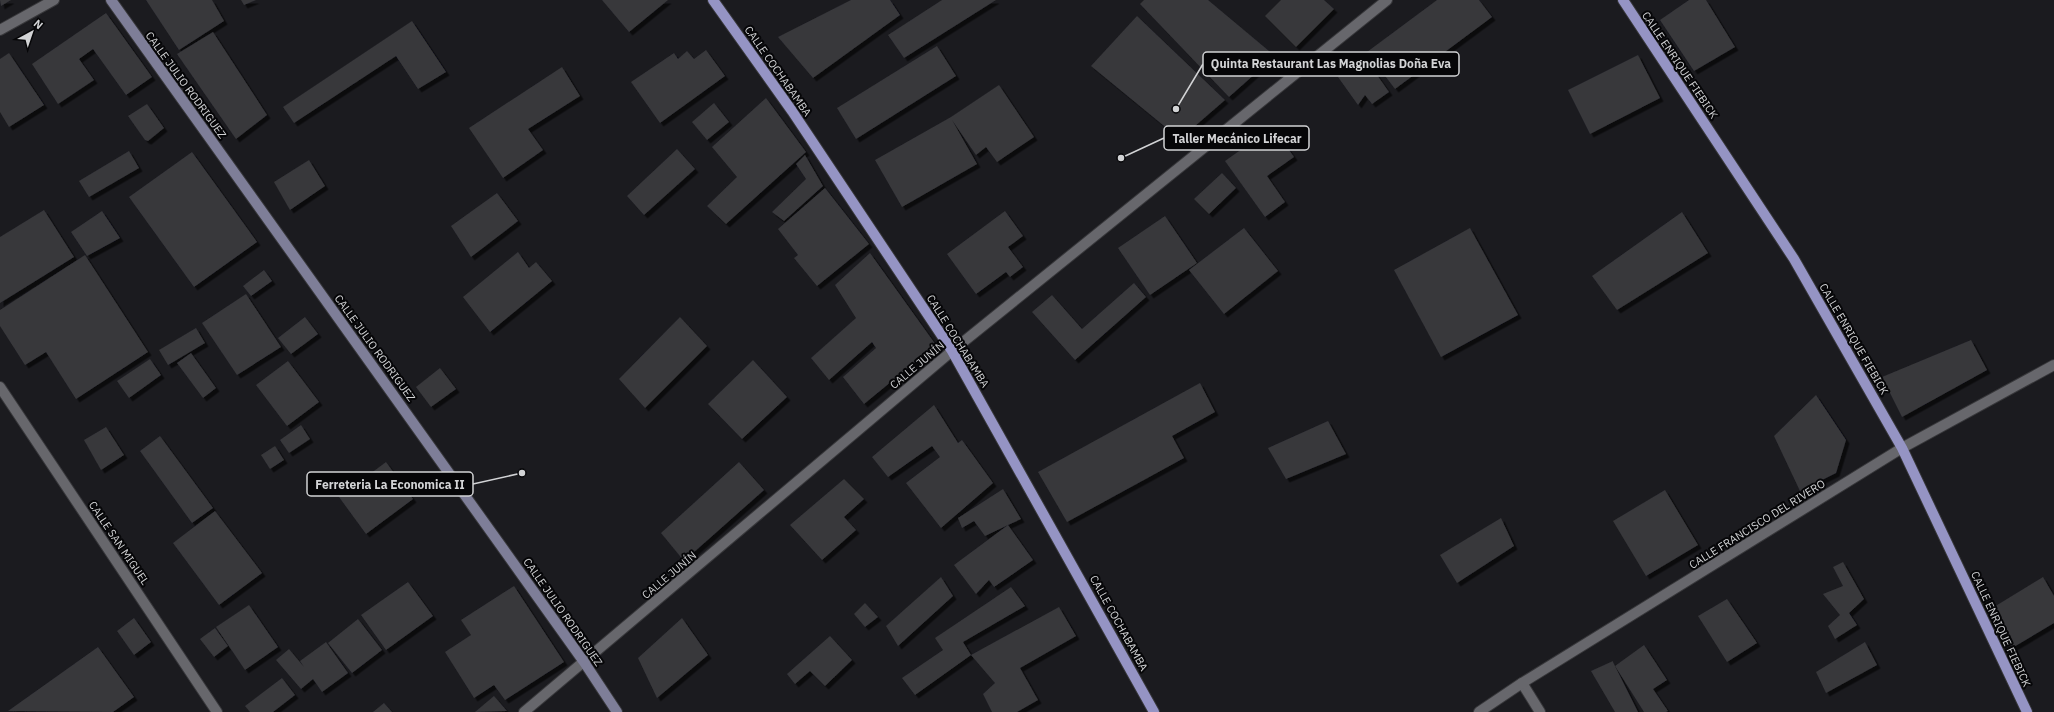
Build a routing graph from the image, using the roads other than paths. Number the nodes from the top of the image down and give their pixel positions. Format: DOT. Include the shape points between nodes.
graph roads {
  1 [pos="54,0"];
  2 [pos="111,0"];
  3 [pos="713,0"];
  4 [pos="1387,0"];
  5 [pos="1623,0"];
  6 [pos="0,30"];
  7 [pos="952,351"];
  8 [pos="2054,366"];
  9 [pos="0,387"];
  10 [pos="1902,448"];
  11 [pos="584,662"];
  12 [pos="1522,683"];
  13 [pos="217,712"];
  14 [pos="524,712"];
  15 [pos="617,712"];
  16 [pos="1154,712"];
  17 [pos="1479,712"];
  18 [pos="1540,712"];
  19 [pos="2027,712"];
  1 -- 6 [label="street"];
  2 -- 11 [label="main road, CALLE JULIO RODRIGUEZ"];
  3 -- 7 [label="main road, CALLE COCHABAMBA" via="792,111"];
  4 -- 7 [label="street, CALLE JUNÍN"];
  5 -- 10 [label="main road, CALLE ENRIQUE FIEBICK" via="1794,259"];
  7 -- 11 [label="street, CALLE JUNÍN"];
  7 -- 16 [label="main road, CALLE COCHABAMBA"];
  8 -- 10 [label="street, CALLE FRANCISCO DEL RIVERO"];
  9 -- 13 [label="street, CALLE SAN MIGUEL"];
  10 -- 12 [label="street, CALLE FRANCISCO DEL RIVERO"];
  10 -- 19 [label="main road, CALLE ENRIQUE FIEBICK"];
  11 -- 14 [label="street, CALLE JUNÍN"];
  11 -- 15 [label="main road, CALLE JULIO RODRIGUEZ"];
  12 -- 17 [label="street, CALLE FRANCISCO DEL RIVERO"];
  12 -- 18 [label="street"];
}
